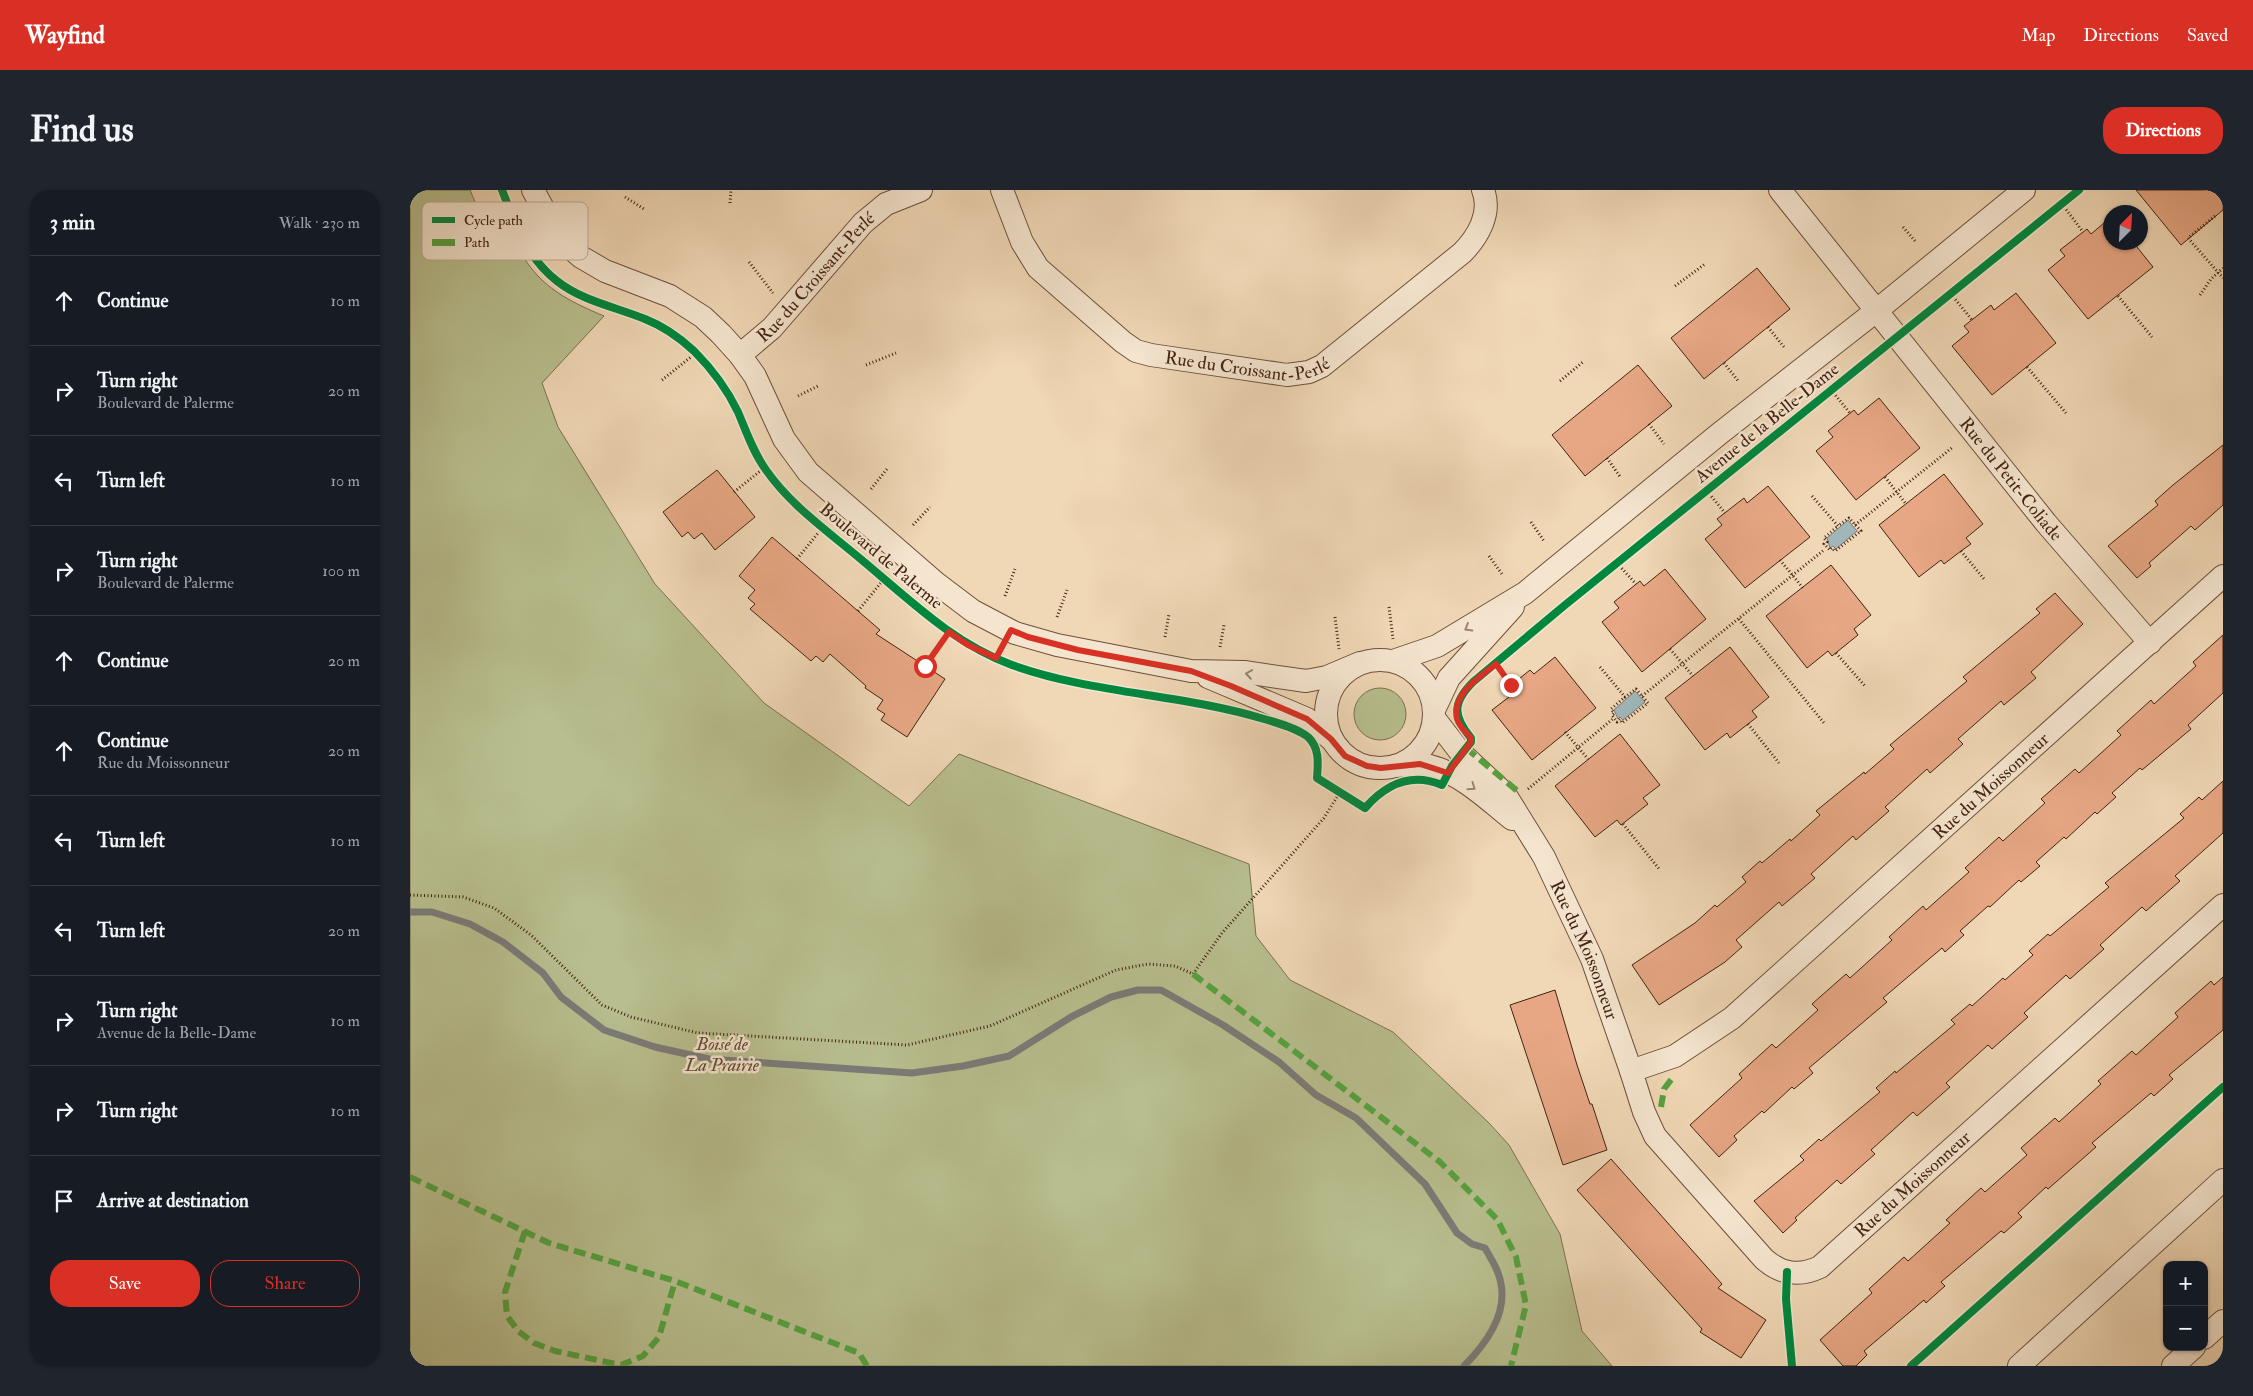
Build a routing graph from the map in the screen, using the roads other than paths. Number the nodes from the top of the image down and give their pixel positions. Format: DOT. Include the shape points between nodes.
graph roads {
  1 [pos="533,190"];
  2 [pos="921,190"];
  3 [pos="1002,190"];
  4 [pos="1483,190"];
  5 [pos="1780,190"];
  6 [pos="2024,190"];
  7 [pos="539,202"];
  8 [pos="588,260"];
  9 [pos="1876,311"];
  10 [pos="740,355"];
  11 [pos="2223,576"];
  12 [pos="1525,593"];
  13 [pos="2150,643"];
  14 [pos="1393,650"];
  15 [pos="1360,663"];
  16 [pos="1191,671"];
  17 [pos="1434,714"];
  18 [pos="1331,739"];
  19 [pos="1394,766"];
  20 [pos="1528,832"];
  21 [pos="2223,904"];
  22 [pos="1631,1071"];
  23 [pos="2223,1180"];
  24 [pos="2223,1321"];
  25 [pos="2208,1334"];
  26 [pos="2190,1351"];
  27 [pos="2019,1366"];
  28 [pos="2173,1366"];
  1 -- 7 [label="street, Boulevard de Palerme"];
  2 -- 10 [label="street, Rue du Croissant-Perlé" via="886,204 874,213 849,237 763,337"];
  3 -- 4 [label="street, Rue du Croissant-Perlé" via="1022,242 1038,268 1136,351 1287,375 1310,372 1322,366 1462,253 1483,223 1486,197"];
  5 -- 9 [label="street, Rue du Petit-Coliade"];
  6 -- 9 [label="street, Avenue de la Belle-Dame"];
  8 -- 10 [label="street, Boulevard de Palerme" via="605,271 656,289 681,302 712,326"];
  9 -- 12 [label="street, Avenue de la Belle-Dame"];
  9 -- 13 [label="street, Rue du Petit-Coliade" via="2062,543"];
  10 -- 16 [label="street, Boulevard de Palerme" via="765,395 791,451 808,472 936,583 973,610 1015,633 1048,643"];
  11 -- 13 [label="street, Rue du Moissonneur"];
  12 -- 14 [label="street, Avenue de la Belle-Dame, one-way" via="1437,646"];
  12 -- 17 [label="street, Avenue de la Belle-Dame" via="1449,678"];
  13 -- 22 [label="street, Rue du Moissonneur" via="1732,1018 1675,1056"];
  14 -- 15 [label="street" via="1377,659"];
  14 -- 17 [label="street" via="1422,679 1430,693"];
  15 -- 16 [label="street, Boulevard de Palerme, one-way" via="1327,677 1306,681 1244,672"];
  15 -- 18 [label="street" via="1344,672 1332,686 1326,703 1326,722"];
  16 -- 18 [label="street, Boulevard de Palerme" via="1301,716"];
  17 -- 19 [label="street" via="1430,734 1422,748 1409,760"];
  17 -- 20 [label="street, Rue du Moissonneur" via="1461,753 1498,786"];
  18 -- 19 [label="street" via="1354,762 1381,768"];
  19 -- 20 [label="street, Rue du Moissonneur, one-way" via="1420,764 1448,773 1482,794"];
  20 -- 22 [label="street, Rue du Moissonneur" via="1556,881 1592,958"];
  21 -- 22 [label="street, Rue du Moissonneur" via="1820,1267 1810,1272 1780,1270 1764,1259 1655,1136"];
  23 -- 27 [label="street"];
  24 -- 25 [label="street"];
  26 -- 28 [label="street"];
}
